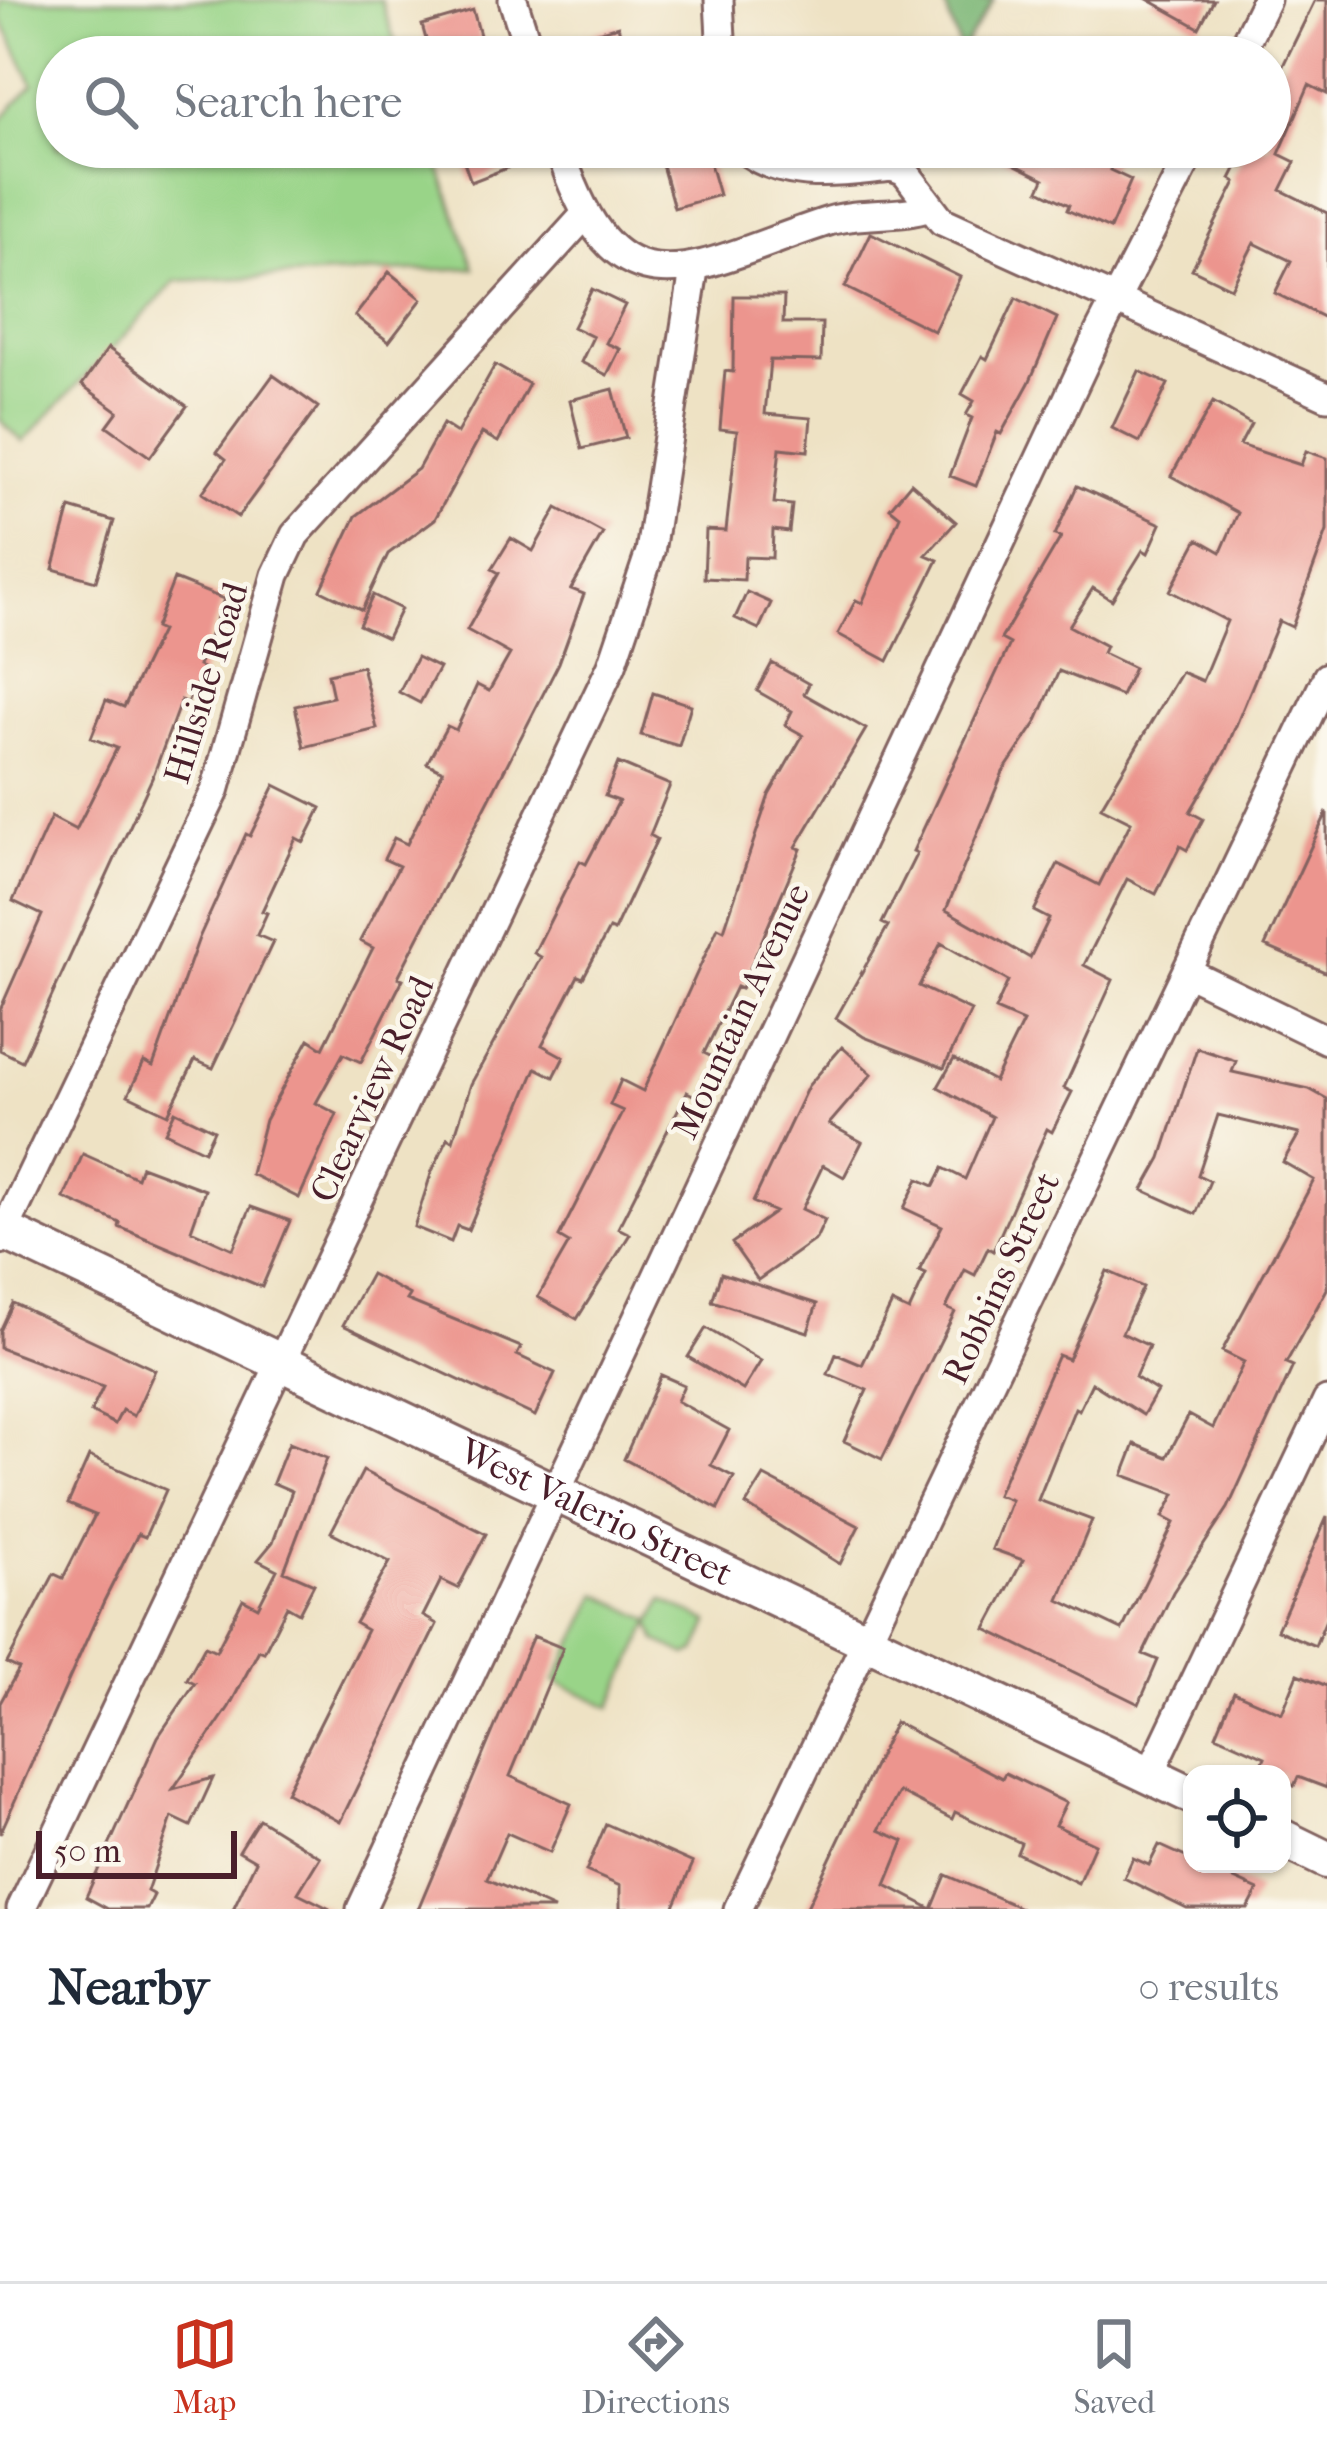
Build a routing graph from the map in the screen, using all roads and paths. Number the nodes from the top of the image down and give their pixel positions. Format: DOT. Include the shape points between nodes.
graph roads {
  1 [pos="514,0"];
  2 [pos="719,0"];
  3 [pos="1266,0"];
  4 [pos="525,36"];
  5 [pos="721,36"];
  6 [pos="1248,36"];
  7 [pos="567,168"];
  8 [pos="783,168"];
  9 [pos="860,168"];
  10 [pos="895,168"];
  11 [pos="1184,168"];
  12 [pos="930,207"];
  13 [pos="584,216"];
  14 [pos="694,269"];
  15 [pos="1121,298"];
  16 [pos="1327,396"];
  17 [pos="1327,677"];
  18 [pos="1187,972"];
  19 [pos="1327,1040"];
  20 [pos="1,1234"];
  21 [pos="281,1365"];
  22 [pos="1327,1401"];
  23 [pos="555,1492"];
  24 [pos="867,1641"];
  25 [pos="1150,1774"];
  26 [pos="1183,1790"];
  27 [pos="1291,1842"];
  28 [pos="1327,1860"];
  29 [pos="21,1909"];
  30 [pos="361,1909"];
  31 [pos="738,1909"];
  1 -- 4 [label="street"];
  2 -- 5 [label="street"];
  3 -- 6 [label="street"];
  7 -- 13 [label="street"];
  8 -- 9 [label="street"];
  10 -- 12 [label="street"];
  11 -- 15 [label="street, Mountain Avenue"];
  12 -- 14 [label="street" via="843,217"];
  12 -- 15 [label="street" via="942,221"];
  13 -- 14 [label="street" via="632,259"];
  13 -- 20 [label="street, Hillside Road" via="295,535 275,575 215,791"];
  14 -- 21 [label="street, Clearview Road" via="650,551 612,665"];
  15 -- 16 [label="street"];
  15 -- 23 [label="street, Mountain Avenue"];
  17 -- 18 [label="street, Robbins Street"];
  18 -- 19 [label="street"];
  18 -- 24 [label="street, Robbins Street"];
  20 -- 21 [label="street, West Valerio Street"];
  21 -- 23 [label="street, West Valerio Street"];
  21 -- 29 [label="street, Clearview Road"];
  22 -- 25 [label="street"];
  23 -- 24 [label="street, West Valerio Street"];
  23 -- 30 [label="street, Mountain Avenue"];
  24 -- 25 [label="street, West Valerio Street"];
  24 -- 31 [label="street, Robbins Street"];
  25 -- 26 [label="street, West Valerio Street"];
  27 -- 28 [label="street"];
}
